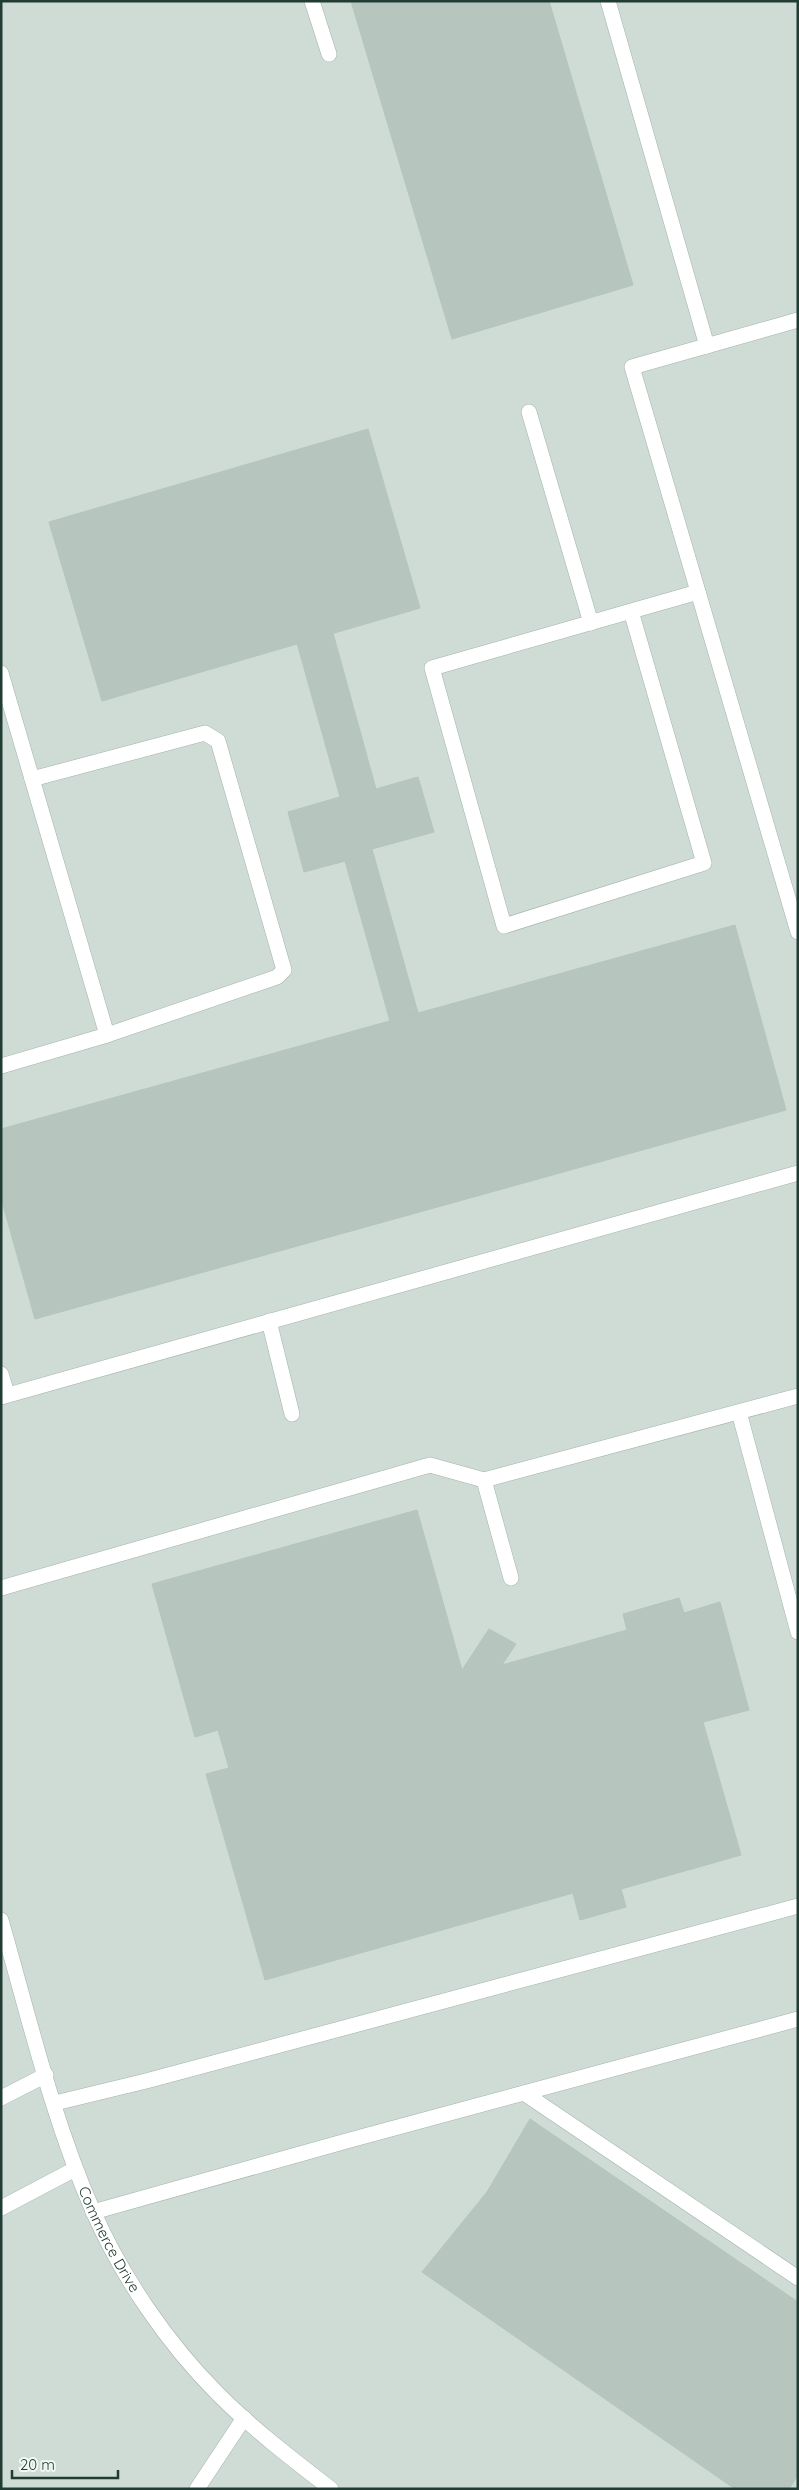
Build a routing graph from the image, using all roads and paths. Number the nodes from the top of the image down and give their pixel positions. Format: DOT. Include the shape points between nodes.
graph roads {
  1 [pos="312,1"];
  2 [pos="608,1"];
  3 [pos="329,54"];
  4 [pos="798,320"];
  5 [pos="707,346"];
  6 [pos="529,412"];
  7 [pos="698,592"];
  8 [pos="631,611"];
  9 [pos="591,623"];
  10 [pos="1,673"];
  11 [pos="32,779"];
  12 [pos="798,932"];
  13 [pos="107,1035"];
  14 [pos="1,1066"];
  15 [pos="798,1173"];
  16 [pos="269,1321"];
  17 [pos="1,1374"];
  18 [pos="4,1395"];
  19 [pos="798,1396"];
  20 [pos="739,1412"];
  21 [pos="292,1414"];
  22 [pos="484,1480"];
  23 [pos="511,1578"];
  24 [pos="1,1588"];
  25 [pos="798,1632"];
  26 [pos="798,1906"];
  27 [pos="1,1920"];
  28 [pos="798,2019"];
  29 [pos="46,2075"];
  30 [pos="524,2093"];
  31 [pos="1,2098"];
  32 [pos="55,2103"];
  33 [pos="75,2169"];
  34 [pos="1,2208"];
  35 [pos="93,2212"];
  36 [pos="798,2278"];
  37 [pos="244,2418"];
  38 [pos="197,2489"];
  39 [pos="331,2489"];
  1 -- 3 [label="street"];
  2 -- 5 [label="street"];
  4 -- 5 [label="street"];
  5 -- 7 [label="street" via="632,367"];
  6 -- 9 [label="street"];
  7 -- 8 [label="street"];
  7 -- 12 [label="street"];
  8 -- 9 [label="street"];
  8 -- 9 [label="street" via="704,864 504,926 432,668"];
  10 -- 11 [label="street"];
  11 -- 13 [label="street"];
  11 -- 13 [label="street" via="205,733 218,741 284,970 277,977"];
  13 -- 14 [label="street"];
  15 -- 16 [label="street"];
  16 -- 18 [label="street"];
  16 -- 21 [label="street"];
  17 -- 18 [label="street"];
  19 -- 20 [label="street"];
  20 -- 22 [label="street"];
  20 -- 25 [label="street"];
  22 -- 23 [label="street"];
  22 -- 24 [label="street" via="430,1465"];
  26 -- 32 [label="street"];
  27 -- 29 [label="street, Commerce Drive"];
  28 -- 30 [label="street"];
  29 -- 31 [label="street"];
  29 -- 32 [label="street, Commerce Drive"];
  30 -- 35 [label="street"];
  30 -- 36 [label="street"];
  32 -- 33 [label="street, Commerce Drive"];
  33 -- 34 [label="street"];
  33 -- 35 [label="street, Commerce Drive"];
  35 -- 37 [label="street, Commerce Drive" via="137,2292 163,2329 217,2393"];
  37 -- 38 [label="street"];
  37 -- 39 [label="street, Commerce Drive"];
}
